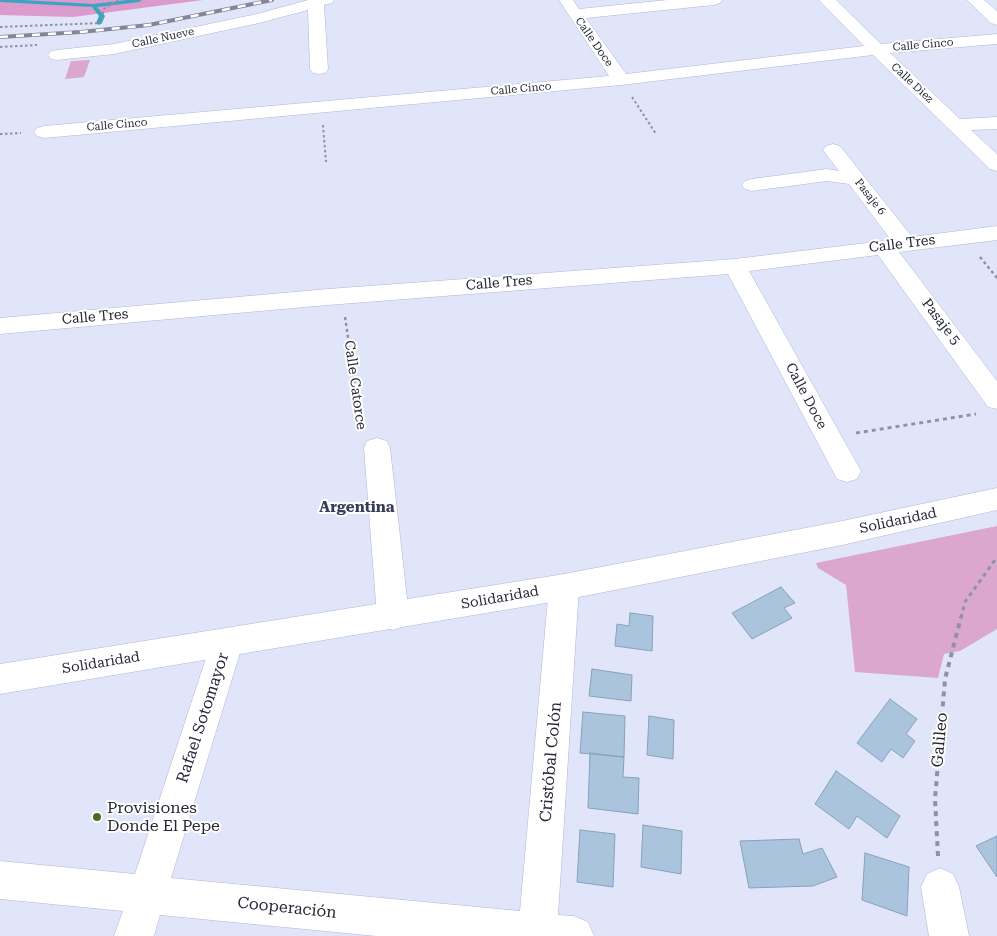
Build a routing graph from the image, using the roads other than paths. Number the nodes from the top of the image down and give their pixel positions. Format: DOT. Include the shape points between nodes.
graph roads {
  1 [pos="565,0"];
  2 [pos="714,0"];
  3 [pos="827,0"];
  4 [pos="975,0"];
  5 [pos="321,2"];
  6 [pos="575,14"];
  7 [pos="997,20"];
  8 [pos="997,39"];
  9 [pos="876,50"];
  10 [pos="57,55"];
  11 [pos="319,70"];
  12 [pos="621,80"];
  13 [pos="997,123"];
  14 [pos="957,125"];
  15 [pos="44,132"];
  16 [pos="833,150"];
  17 [pos="997,165"];
  18 [pos="856,179"];
  19 [pos="752,185"];
  20 [pos="997,233"];
  21 [pos="895,245"];
  22 [pos="735,266"];
  23 [pos="0,326"];
  24 [pos="988,407"];
  25 [pos="377,448"];
  26 [pos="847,471"];
  27 [pos="997,499"];
  28 [pos="564,587"];
  29 [pos="393,616"];
  30 [pos="227,643"];
  31 [pos="0,680"];
  32 [pos="0,880"];
  33 [pos="940,887"];
  34 [pos="148,894"];
  35 [pos="549,935"];
  36 [pos="134,936"];
  37 [pos="949,936"];
  1 -- 6 [label="street, Calle Doce"];
  2 -- 6 [label="street"];
  3 -- 9 [label="street, Calle Diez"];
  4 -- 7 [label="street"];
  5 -- 10 [label="street, Calle Nueve" via="114,49"];
  5 -- 11 [label="street"];
  6 -- 12 [label="street, Calle Doce"];
  8 -- 9 [label="street, Calle Cinco"];
  9 -- 12 [label="street, Calle Cinco"];
  9 -- 14 [label="street, Calle Diez"];
  12 -- 15 [label="street, Calle Cinco"];
  13 -- 14 [label="street"];
  14 -- 17 [label="street, Calle Diez"];
  16 -- 18 [label="street, Pasaje 6"];
  18 -- 19 [label="street" via="827,175"];
  18 -- 21 [label="street, Pasaje 6"];
  20 -- 21 [label="street, Calle Tres"];
  21 -- 22 [label="street, Calle Tres"];
  21 -- 24 [label="street, Pasaje 5" via="966,356"];
  22 -- 23 [label="street, Calle Tres"];
  22 -- 26 [label="street, Calle Doce"];
  25 -- 29 [label="street"];
  27 -- 28 [label="street, Solidaridad"];
  28 -- 29 [label="street, Solidaridad"];
  28 -- 35 [label="street, Cristóbal Colón"];
  29 -- 30 [label="street, Solidaridad"];
  30 -- 31 [label="street, Solidaridad"];
  30 -- 34 [label="street, Rafael Sotomayor"];
  32 -- 34 [label="street, Cooperación"];
  33 -- 37 [label="street"];
  34 -- 35 [label="street, Cooperación"];
  34 -- 36 [label="street, Rafael Sotomayor"];
}
